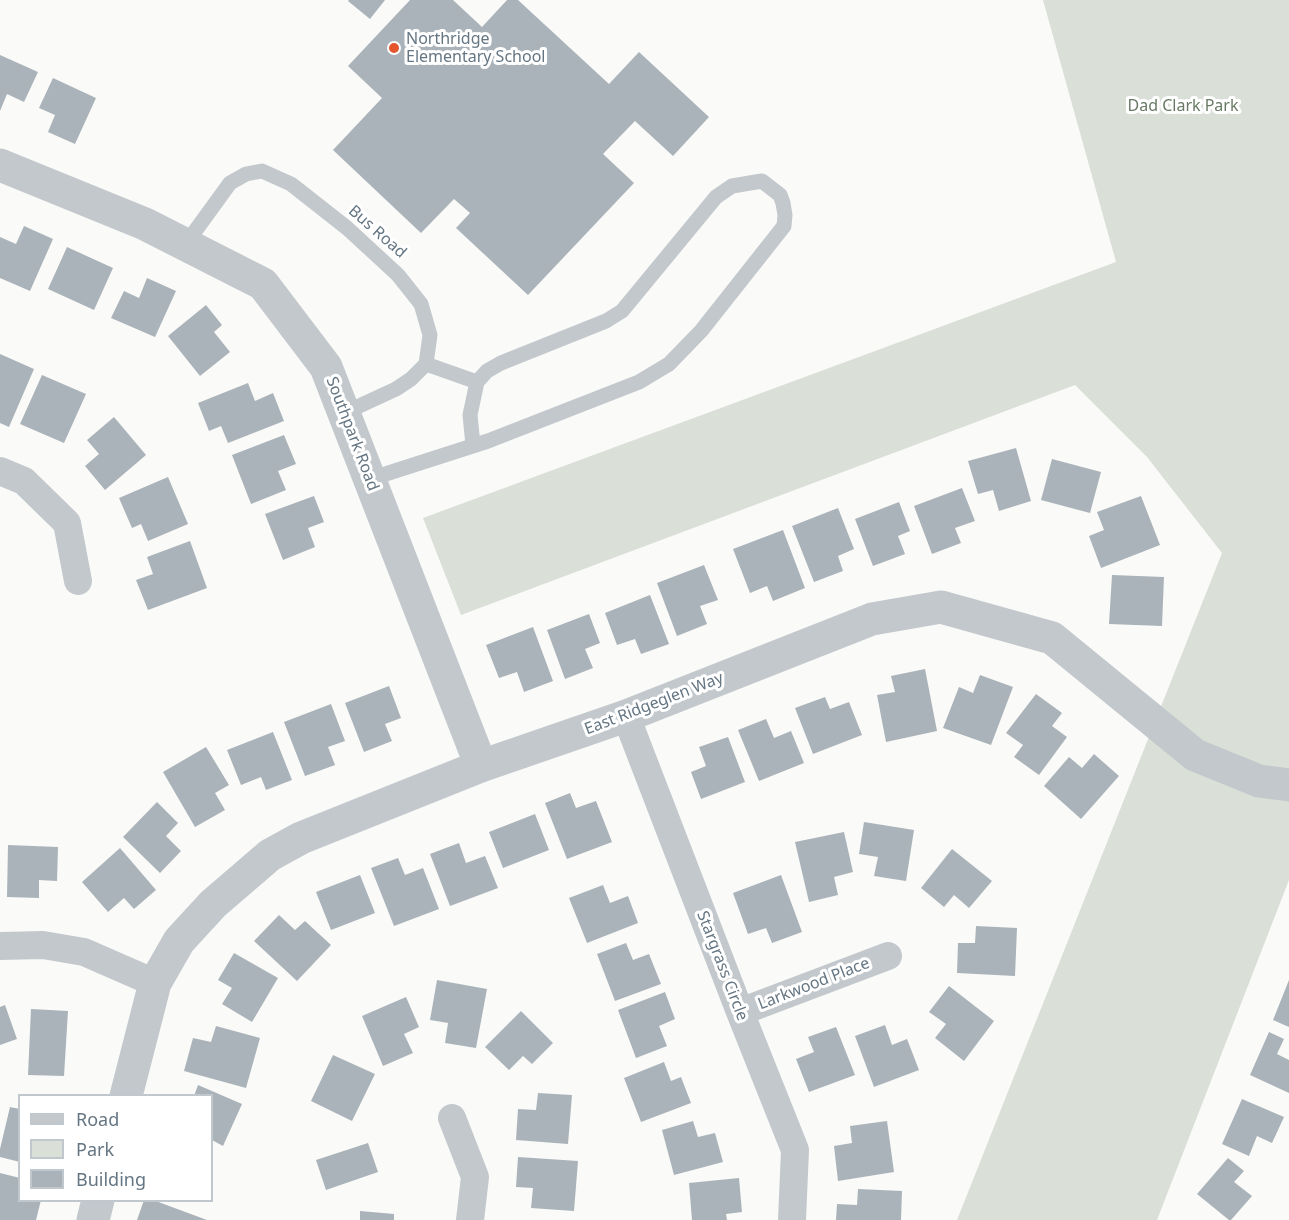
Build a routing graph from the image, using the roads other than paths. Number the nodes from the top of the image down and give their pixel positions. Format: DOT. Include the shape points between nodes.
graph roads {
  1 [pos="0,165"];
  2 [pos="185,245"];
  3 [pos="426,364"];
  4 [pos="477,382"];
  5 [pos="344,413"];
  6 [pos="473,445"];
  7 [pos="0,471"];
  8 [pos="370,479"];
  9 [pos="78,581"];
  10 [pos="626,716"];
  11 [pos="481,766"];
  12 [pos="1289,785"];
  13 [pos="0,946"];
  14 [pos="888,956"];
  15 [pos="155,983"];
  16 [pos="740,1012"];
  17 [pos="126,1094"];
  18 [pos="452,1118"];
  19 [pos="98,1202"];
  20 [pos="93,1220"];
  21 [pos="470,1220"];
  22 [pos="792,1220"];
  1 -- 2 [label="street, Southpark Road" via="145,224"];
  2 -- 3 [label="lane, Bus Road" via="230,183 262,171 291,184 398,275 421,304 430,335"];
  2 -- 5 [label="street, Southpark Road" via="263,284 326,367"];
  3 -- 4 [label="lane"];
  3 -- 5 [label="lane" via="396,390"];
  4 -- 6 [label="lane" via="470,415"];
  4 -- 6 [label="lane" via="501,363 606,321 622,310 716,197 732,186 762,181 780,195 784,226 701,331 669,364 639,382"];
  5 -- 8 [label="street, Southpark Road"];
  6 -- 8 [label="lane"];
  7 -- 9 [label="street" via="24,481 67,523"];
  8 -- 11 [label="street, Southpark Road"];
  10 -- 11 [label="street, East Ridgeglen Way"];
  10 -- 12 [label="street, East Ridgeglen Way" via="872,619 941,607 1052,638 1195,755 1259,781"];
  10 -- 16 [label="street, Stargrass Circle"];
  11 -- 15 [label="street, East Ridgeglen Way" via="302,838 270,855 213,904 178,941"];
  13 -- 15 [label="street" via="43,945 84,952"];
  14 -- 16 [label="street, Larkwood Place"];
  15 -- 17 [label="street, East Ridgeglen Way"];
  16 -- 22 [label="street, Stargrass Circle" via="795,1150"];
  18 -- 21 [label="street" via="475,1177"];
  19 -- 20 [label="street"];
}
